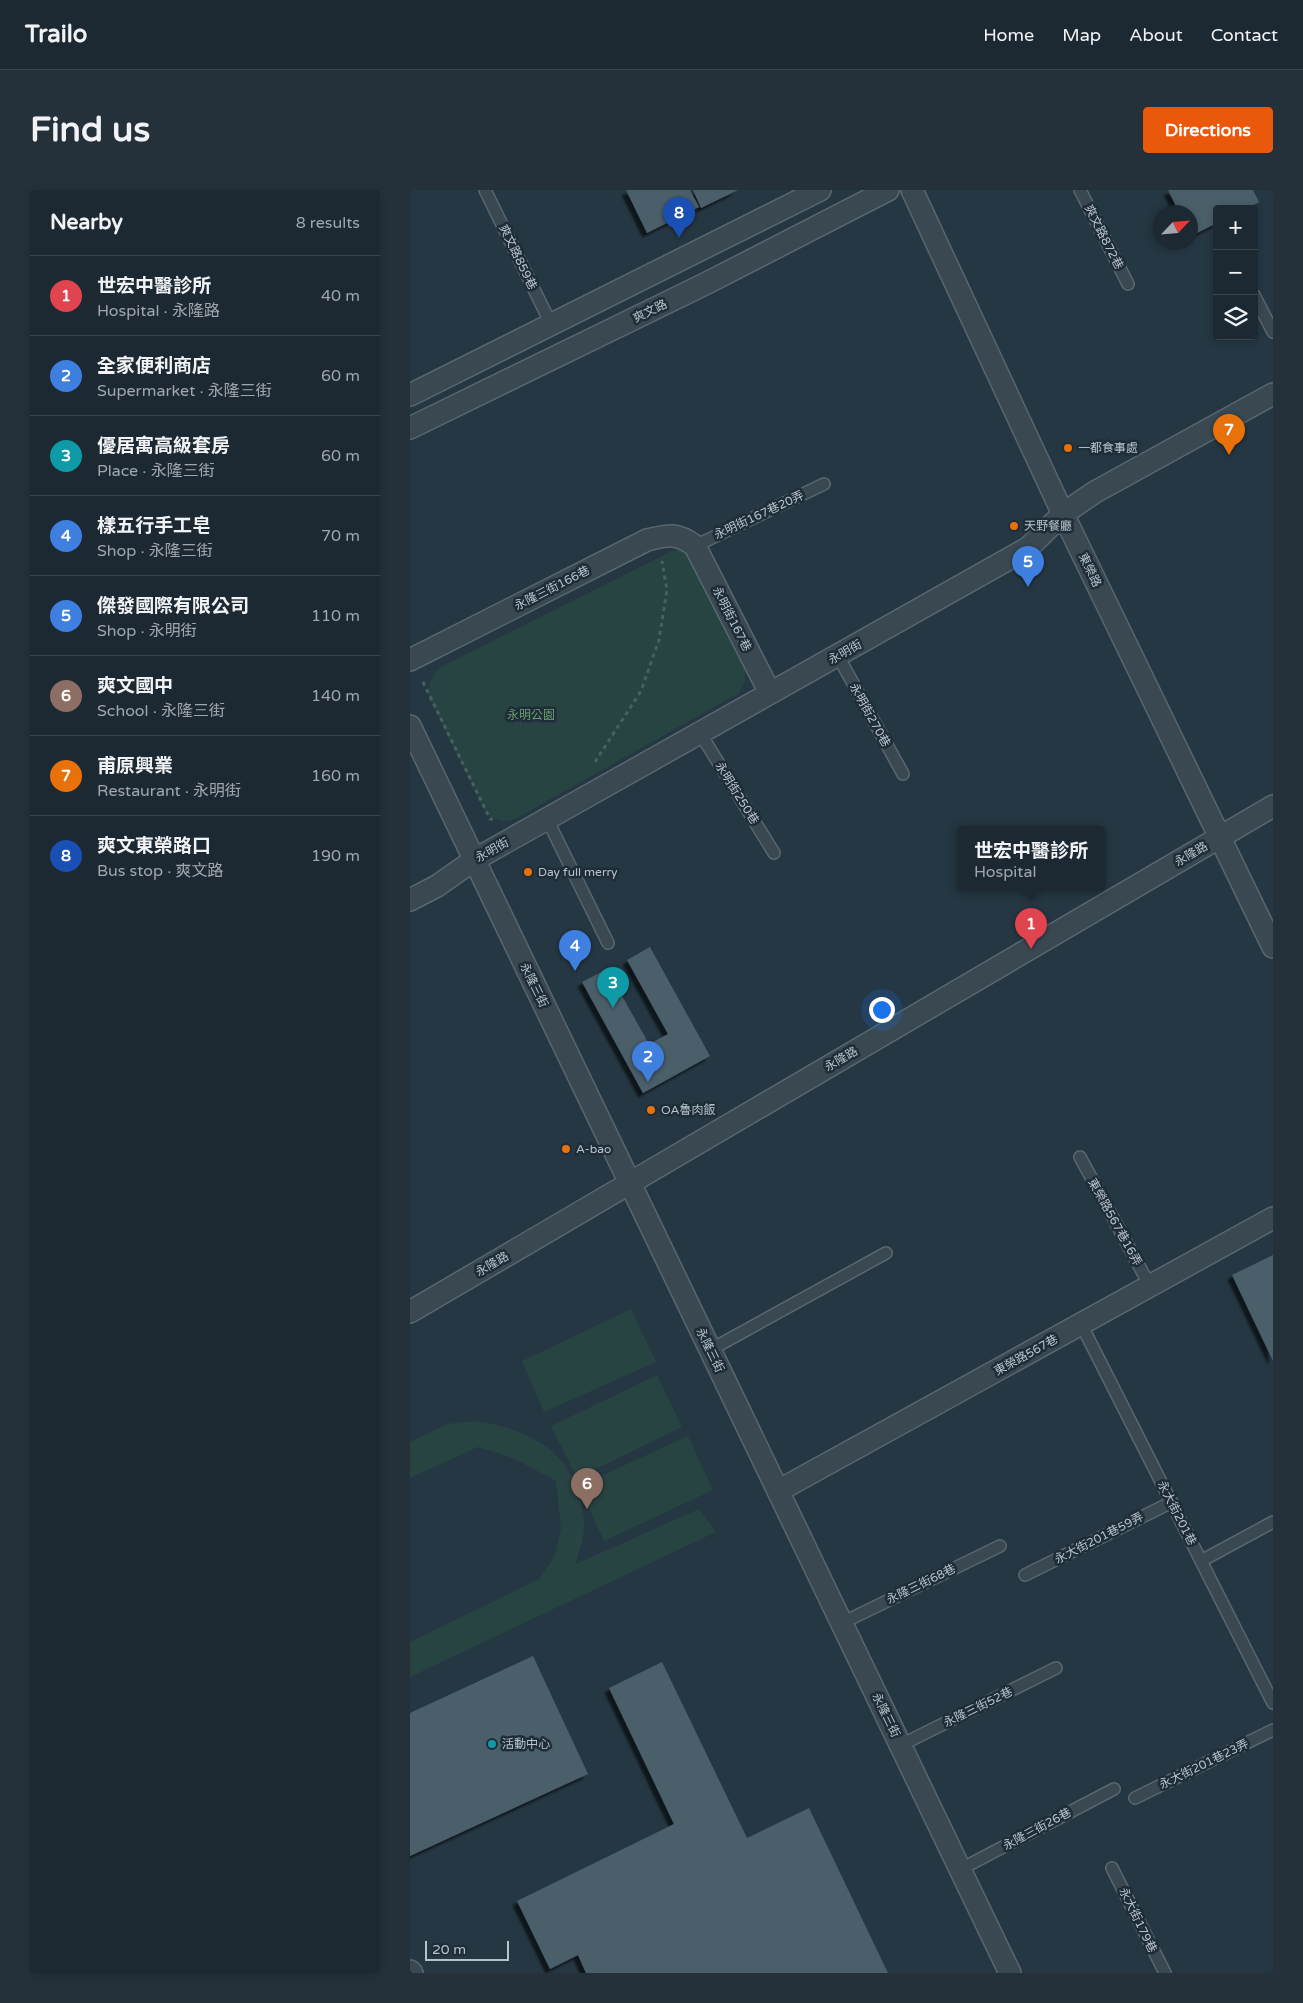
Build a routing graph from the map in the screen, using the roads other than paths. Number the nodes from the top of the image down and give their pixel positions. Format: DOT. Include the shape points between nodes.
graph roads {
  1 [pos="485,190"];
  2 [pos="820,190"];
  3 [pos="888,190"];
  4 [pos="912,190"];
  5 [pos="1080,190"];
  6 [pos="1128,284"];
  7 [pos="1254,295"];
  8 [pos="550,324"];
  9 [pos="1273,332"];
  10 [pos="1273,394"];
  11 [pos="410,395"];
  12 [pos="410,428"];
  13 [pos="824,484"];
  14 [pos="1063,514"];
  15 [pos="695,546"];
  16 [pos="838,656"];
  17 [pos="410,660"];
  18 [pos="770,693"];
  19 [pos="700,732"];
  20 [pos="413,739"];
  21 [pos="902,774"];
  22 [pos="1273,806"];
  23 [pos="548,819"];
  24 [pos="1220,837"];
  25 [pos="774,853"];
  26 [pos="474,860"];
  27 [pos="410,900"];
  28 [pos="608,943"];
  29 [pos="1273,947"];
  30 [pos="1080,1157"];
  31 [pos="630,1183"];
  32 [pos="1273,1218"];
  33 [pos="886,1254"];
  34 [pos="1150,1286"];
  35 [pos="410,1312"];
  36 [pos="1081,1324"];
  37 [pos="710,1350"];
  38 [pos="778,1491"];
  39 [pos="1172,1502"];
  40 [pos="1273,1522"];
  41 [pos="1000,1546"];
  42 [pos="1201,1560"];
  43 [pos="1025,1575"];
  44 [pos="842,1623"];
  45 [pos="1056,1668"];
  46 [pos="1270,1688"];
  47 [pos="1273,1703"];
  48 [pos="1273,1730"];
  49 [pos="901,1745"];
  50 [pos="1114,1789"];
  51 [pos="1135,1798"];
  52 [pos="1112,1868"];
  53 [pos="960,1869"];
  54 [pos="1010,1973"];
  55 [pos="1165,1973"];
  1 -- 8 [label="lane, 爽文路859巷"];
  2 -- 8 [label="street"];
  3 -- 12 [label="street, 爽文路" via="705,284"];
  4 -- 14 [label="street, 東榮路"];
  5 -- 6 [label="lane, 爽文路872巷"];
  7 -- 9 [label="lane"];
  8 -- 11 [label="street"];
  10 -- 14 [label="street, 永明街" via="1095,492"];
  13 -- 15 [label="lane, 永明街167巷20弄"];
  14 -- 16 [label="street, 永明街" via="1028,548"];
  14 -- 24 [label="street, 東榮路"];
  15 -- 17 [label="street, 永隆三街166巷" via="683,537 670,535 647,540"];
  15 -- 18 [label="street, 永明街167巷"];
  16 -- 18 [label="street, 永明街"];
  16 -- 21 [label="lane, 永明街270巷"];
  18 -- 19 [label="street, 永明街"];
  19 -- 23 [label="street, 永明街"];
  19 -- 25 [label="lane, 永明街250巷"];
  20 -- 26 [label="street, 永隆三街"];
  22 -- 24 [label="street, 永隆路"];
  23 -- 26 [label="street, 永明街"];
  23 -- 28 [label="lane"];
  24 -- 29 [label="street, 東榮路"];
  24 -- 31 [label="street, 永隆路"];
  26 -- 27 [label="street, 永明街"];
  26 -- 31 [label="street, 永隆三街"];
  30 -- 34 [label="lane, 東榮路567巷16弄"];
  31 -- 35 [label="street, 永隆路"];
  31 -- 37 [label="street, 永隆三街"];
  32 -- 34 [label="street, 東榮路567巷"];
  33 -- 37 [label="lane"];
  34 -- 36 [label="street, 東榮路567巷"];
  36 -- 38 [label="street, 東榮路567巷"];
  36 -- 39 [label="lane, 永大街201巷"];
  37 -- 38 [label="street, 永隆三街"];
  38 -- 44 [label="street, 永隆三街"];
  39 -- 42 [label="lane, 永大街201巷"];
  39 -- 43 [label="lane, 永大街201巷59弄"];
  40 -- 42 [label="lane"];
  41 -- 44 [label="lane, 永隆三街68巷"];
  42 -- 46 [label="lane, 永大街201巷"];
  44 -- 49 [label="street, 永隆三街"];
  45 -- 49 [label="lane, 永隆三街52巷"];
  46 -- 47 [label="lane, 永大街201巷"];
  48 -- 51 [label="lane, 永大街201巷23弄"];
  49 -- 53 [label="street, 永隆三街"];
  50 -- 53 [label="lane, 永隆三街26巷"];
  52 -- 55 [label="lane, 永大街179巷"];
  53 -- 54 [label="street, 永隆三街"];
}
